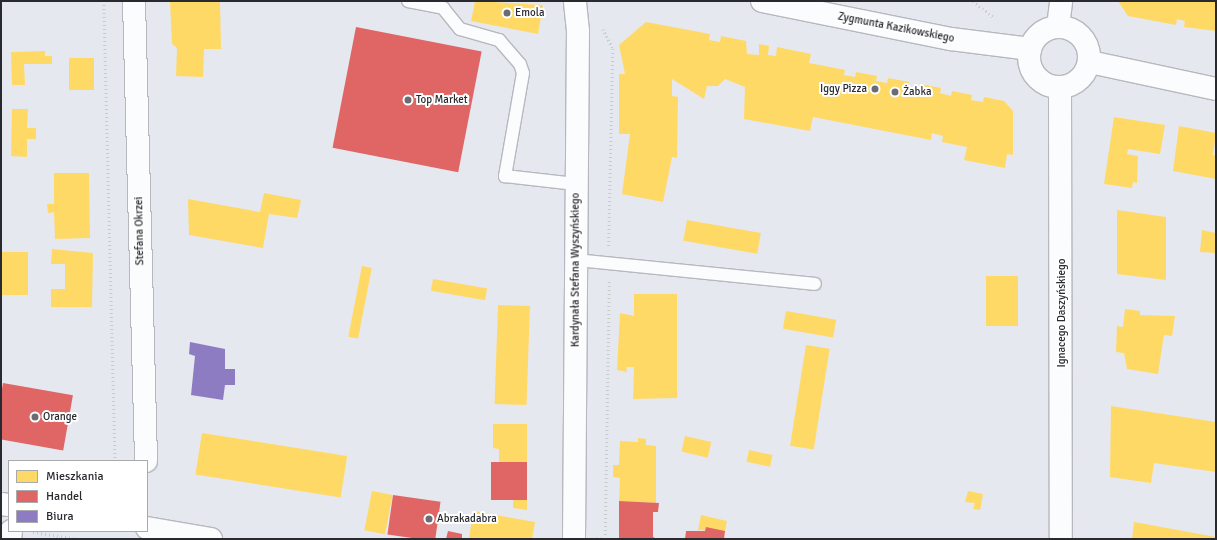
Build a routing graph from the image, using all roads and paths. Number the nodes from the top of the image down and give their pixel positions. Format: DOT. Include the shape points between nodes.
graph roads {
  1 [pos="104,1"];
  2 [pos="134,1"];
  3 [pos="408,1"];
  4 [pos="575,1"];
  5 [pos="762,1"];
  6 [pos="973,1"];
  7 [pos="1061,1"];
  8 [pos="995,18"];
  9 [pos="1058,27"];
  10 [pos="603,29"];
  11 [pos="1030,49"];
  12 [pos="1090,62"];
  13 [pos="1060,88"];
  14 [pos="1216,89"];
  15 [pos="576,184"];
  16 [pos="576,260"];
  17 [pos="609,261"];
  18 [pos="815,284"];
  19 [pos="115,460"];
  20 [pos="146,460"];
  21 [pos="148,528"];
  22 [pos="16,534"];
  23 [pos="78,539"];
  24 [pos="211,539"];
  25 [pos="574,539"];
  26 [pos="605,539"];
  27 [pos="1061,539"];
  1 -- 19 [label="path"];
  2 -- 20 [label="street, Stefana Okrzei"];
  3 -- 15 [label="lane" via="443,8 460,29 499,40 520,64 523,73 505,176"];
  4 -- 15 [label="street, Kardynała Stefana Wyszyńskiego"];
  5 -- 11 [label="street, Zygmunta Kazikowskiego" via="951,39"];
  6 -- 8 [label="path"];
  7 -- 9 [label="street"];
  9 -- 11 [label="street" via="1040,33"];
  9 -- 12 [label="street" via="1078,33 1084,40"];
  10 -- 17 [label="path" via="613,49"];
  11 -- 13 [label="street" via="1029,58 1035,76 1050,87"];
  12 -- 13 [label="street" via="1077,82"];
  12 -- 14 [label="street"];
  13 -- 27 [label="street, Ignacego Daszyńskiego"];
  15 -- 16 [label="street, Kardynała Stefana Wyszyńskiego"];
  16 -- 17 [label="lane"];
  16 -- 25 [label="street, Kardynała Stefana Wyszyńskiego"];
  17 -- 18 [label="lane"];
  17 -- 26 [label="path"];
  21 -- 24 [label="street"];
  22 -- 23 [label="path"];
}
